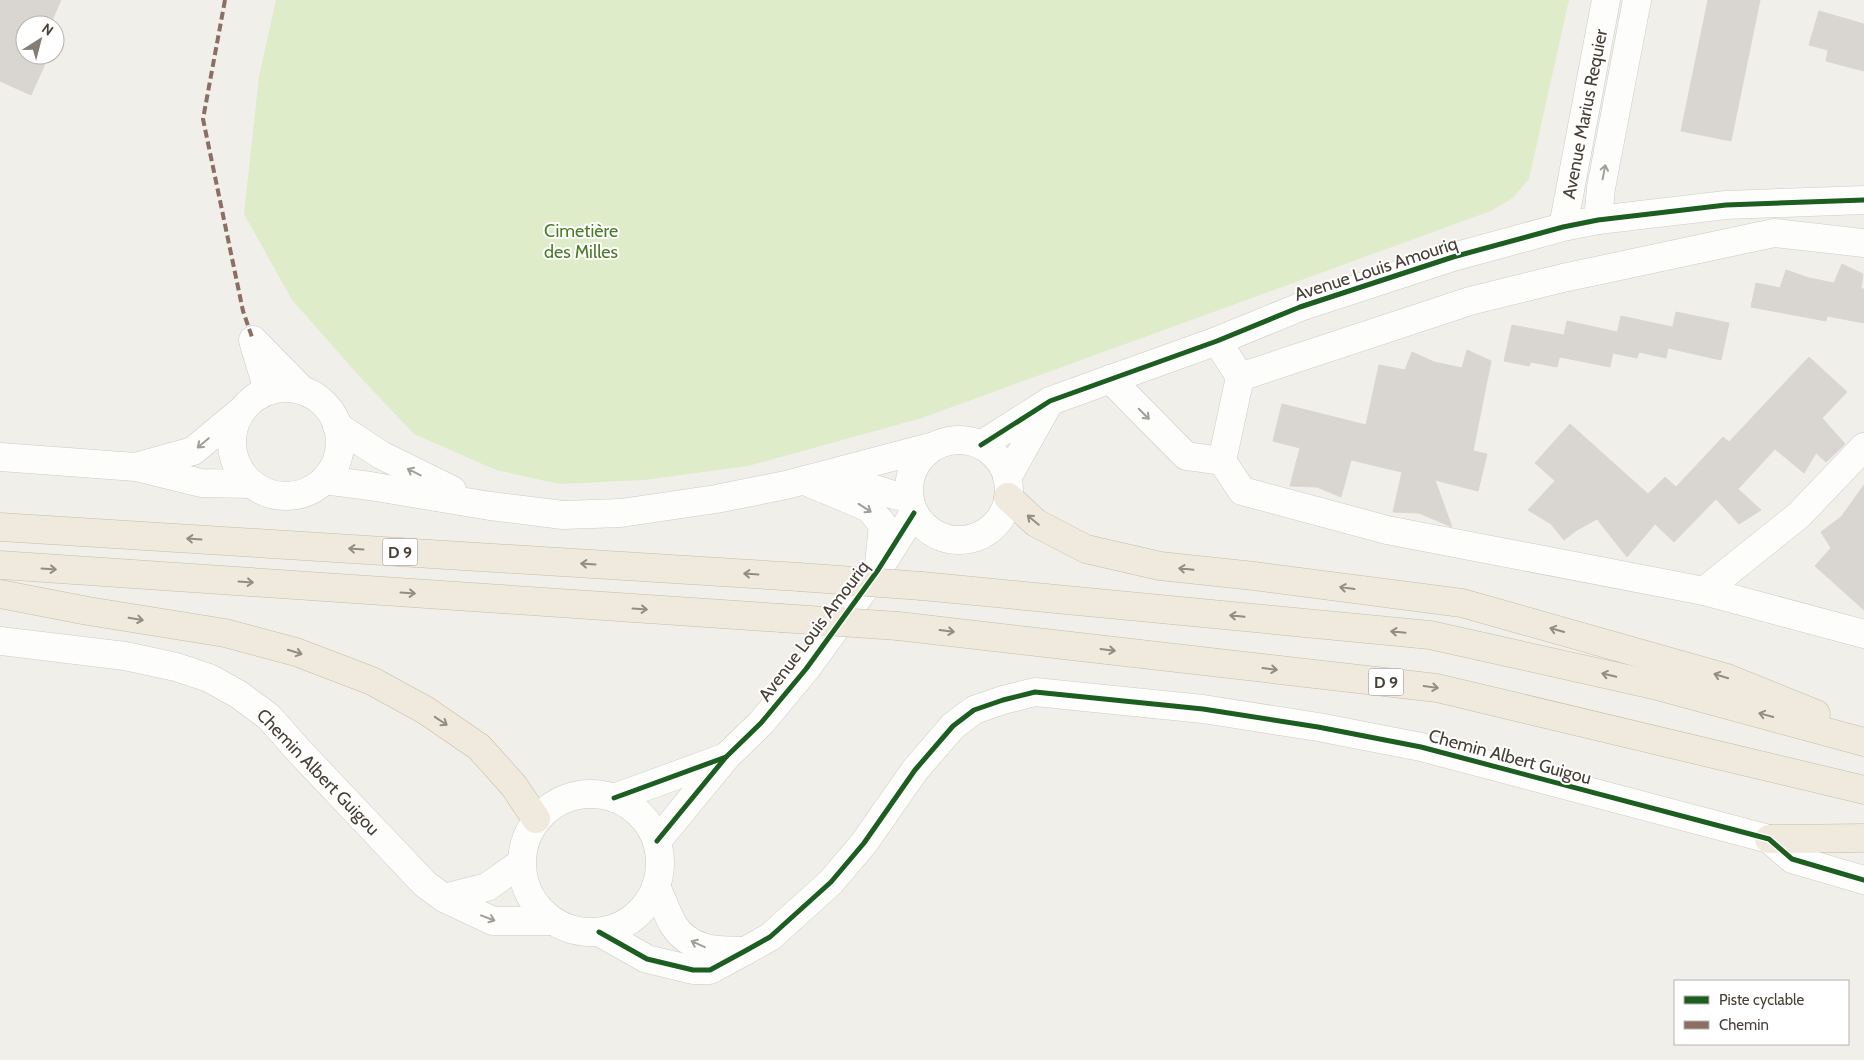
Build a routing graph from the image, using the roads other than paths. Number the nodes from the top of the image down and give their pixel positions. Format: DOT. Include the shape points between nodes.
graph roads {
  1 [pos="1606,0"];
  2 [pos="1637,0"];
  3 [pos="1864,200"];
  4 [pos="1598,220"];
  5 [pos="1563,228"];
  6 [pos="1864,243"];
  7 [pos="1217,341"];
  8 [pos="1240,377"];
  9 [pos="1110,379"];
  10 [pos="268,390"];
  11 [pos="302,390"];
  12 [pos="1050,401"];
  13 [pos="241,411"];
  14 [pos="337,426"];
  15 [pos="934,446"];
  16 [pos="981,446"];
  17 [pos="1864,447"];
  18 [pos="0,457"];
  19 [pos="1222,461"];
  20 [pos="136,467"];
  21 [pos="324,480"];
  22 [pos="806,481"];
  23 [pos="252,484"];
  24 [pos="1008,488"];
  25 [pos="490,506"];
  26 [pos="918,514"];
  27 [pos="0,527"];
  28 [pos="0,565"];
  29 [pos="878,570"];
  30 [pos="1704,590"];
  31 [pos="0,594"];
  32 [pos="1864,634"];
  33 [pos="0,641"];
  34 [pos="1864,733"];
  35 [pos="1864,742"];
  36 [pos="726,757"];
  37 [pos="1864,790"];
  38 [pos="614,798"];
  39 [pos="536,819"];
  40 [pos="1864,826"];
  41 [pos="1738,831"];
  42 [pos="1864,838"];
  43 [pos="1769,839"];
  44 [pos="657,842"];
  45 [pos="521,863"];
  46 [pos="1864,880"];
  47 [pos="656,886"];
  48 [pos="444,898"];
  49 [pos="552,921"];
  50 [pos="598,932"];
  51 [pos="745,951"];
  1 -- 5 [label="street, Avenue Marius Requier"];
  4 -- 2 [label="street, Avenue Marius Requier, one-way" via="1601,188"];
  3 -- 4 [label="street, Avenue Louis Amouriq" via="1726,205"];
  4 -- 5 [label="street, Avenue Louis Amouriq"];
  5 -- 7 [label="street, Avenue Louis Amouriq" via="1453,257 1300,308"];
  6 -- 8 [label="street" via="1774,233 1563,278 1470,301"];
  7 -- 8 [label="street"];
  7 -- 9 [label="street, Avenue Louis Amouriq"];
  8 -- 19 [label="street"];
  9 -- 12 [label="street, Avenue Louis Amouriq"];
  9 -- 19 [label="street, one-way" via="1186,456"];
  10 -- 11 [label="street"];
  10 -- 11 [label="street" via="253,340"];
  10 -- 13 [label="street" via="252,398"];
  11 -- 14 [label="street" via="318,398 330,410"];
  12 -- 16 [label="street, Avenue Louis Amouriq"];
  12 -- 24 [label="street"];
  13 -- 20 [label="street, one-way" via="193,452"];
  13 -- 23 [label="street" via="232,430 232,450 239,469"];
  14 -- 21 [label="street" via="338,455"];
  25 -- 14 [label="street, one-way" via="381,455"];
  15 -- 16 [label="street" via="949,441 965,441"];
  15 -- 22 [label="street"];
  15 -- 26 [label="street" via="922,456 909,482"];
  16 -- 24 [label="street" via="1002,465"];
  17 -- 30 [label="street" via="1799,514"];
  18 -- 20 [label="street"];
  19 -- 30 [label="street" via="1242,491 1387,530"];
  20 -- 23 [label="street" via="201,483"];
  21 -- 23 [label="street" via="311,490 296,495 266,492"];
  21 -- 25 [label="street"];
  22 -- 25 [label="street" via="621,513 563,514"];
  22 -- 26 [label="street" via="865,486 894,495"];
  22 -- 29 [label="street, one-way" via="869,508 883,525"];
  24 -- 26 [label="street" via="1003,513 979,536 947,539"];
  34 -- 24 [label="highway, one-way" via="1727,678 1462,603 1160,566 1086,548 1036,523"];
  26 -- 29 [label="street, Avenue Louis Amouriq"];
  35 -- 27 [label="highway, D 9, one-way, bridge" via="1654,685 1430,635 922,586"];
  28 -- 37 [label="highway, D 9, one-way, bridge" via="898,626 1437,688"];
  29 -- 36 [label="street, Avenue Louis Amouriq" via="806,669 761,723"];
  30 -- 32 [label="street"];
  31 -- 39 [label="highway, one-way" via="225,634 296,652 372,681 425,710 479,747 514,786"];
  33 -- 48 [label="street, Chemin Albert Guigou" via="125,656 176,667 209,678 238,694 269,717 425,884"];
  36 -- 38 [label="street, Avenue Louis Amouriq"];
  36 -- 44 [label="street, Avenue Louis Amouriq"];
  38 -- 39 [label="street" via="586,794 558,802"];
  38 -- 44 [label="street" via="633,808 647,823"];
  39 -- 45 [label="street" via="525,840"];
  40 -- 41 [label="street, Chemin Albert Guigou"];
  41 -- 43 [label="street, Chemin Albert Guigou"];
  41 -- 51 [label="street, Chemin Albert Guigou" via="1421,747 1213,711 1036,692 974,710 953,726 915,770 864,843 831,882 770,937"];
  42 -- 43 [label="highway"];
  43 -- 46 [label="street, Chemin Albert Guigou" via="1792,859"];
  44 -- 47 [label="street" via="660,871"];
  45 -- 48 [label="street" via="487,887"];
  45 -- 49 [label="street" via="524,885 535,905"];
  47 -- 50 [label="street" via="643,908 623,925"];
  51 -- 47 [label="street, one-way" via="715,950 694,944 674,926"];
  48 -- 49 [label="street, Chemin Albert Guigou, one-way" via="493,921"];
  49 -- 50 [label="street" via="574,930"];
  50 -- 51 [label="street, Chemin Albert Guigou" via="647,959 693,970 710,970"];
}
